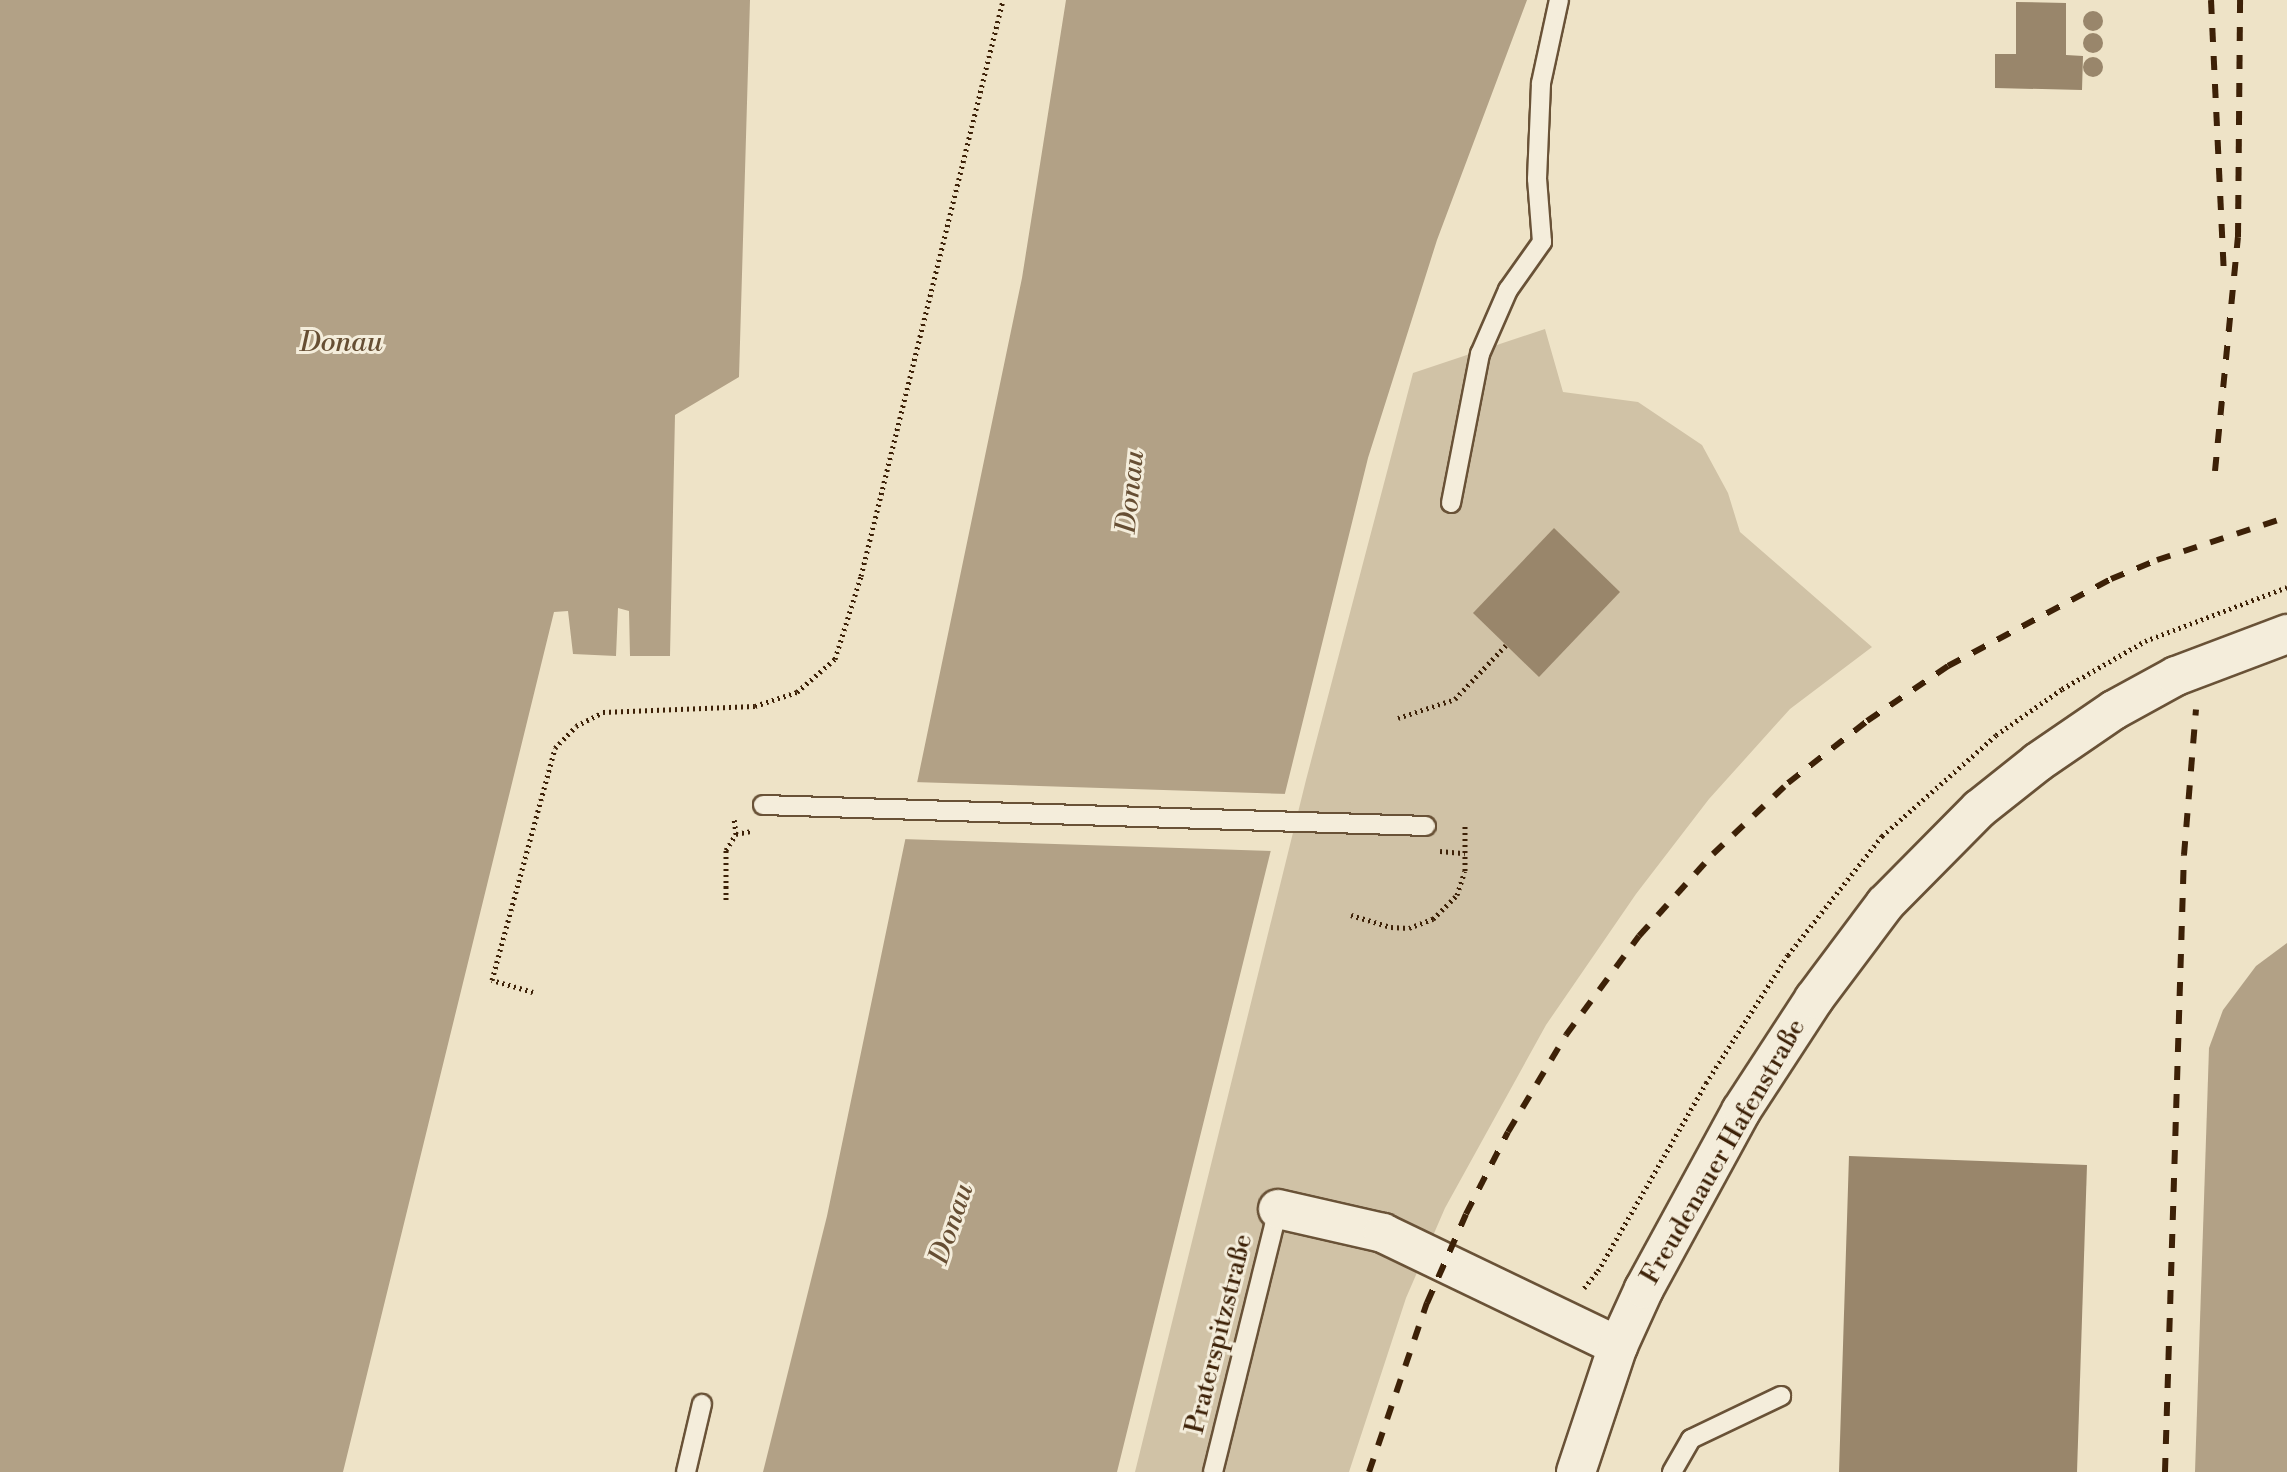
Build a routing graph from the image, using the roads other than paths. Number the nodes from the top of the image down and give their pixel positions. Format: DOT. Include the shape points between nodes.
graph roads {
  1 [pos="1559,0"];
  2 [pos="1451,503"];
  3 [pos="2287,634"];
  4 [pos="763,805"];
  5 [pos="1426,826"];
  6 [pos="1278,1209"];
  7 [pos="1618,1346"];
  8 [pos="1781,1396"];
  9 [pos="702,1404"];
  10 [pos="686,1472"];
  11 [pos="1213,1472"];
  12 [pos="1576,1472"];
  13 [pos="1672,1472"];
  1 -- 2 [label="lane" via="1541,83 1537,179 1542,242 1508,290 1480,354"];
  3 -- 7 [label="street, Freudenauer Hafenstraße" via="2176,676 2114,710 1979,809 1885,904 1814,999 1741,1111"];
  4 -- 5 [label="lane"];
  6 -- 7 [label="street" via="1383,1233"];
  6 -- 11 [label="lane, Praterspitzstraße"];
  7 -- 12 [label="street, Freudenauer Hafenstraße"];
  8 -- 13 [label="lane" via="1691,1439"];
  9 -- 10 [label="lane"];
}
